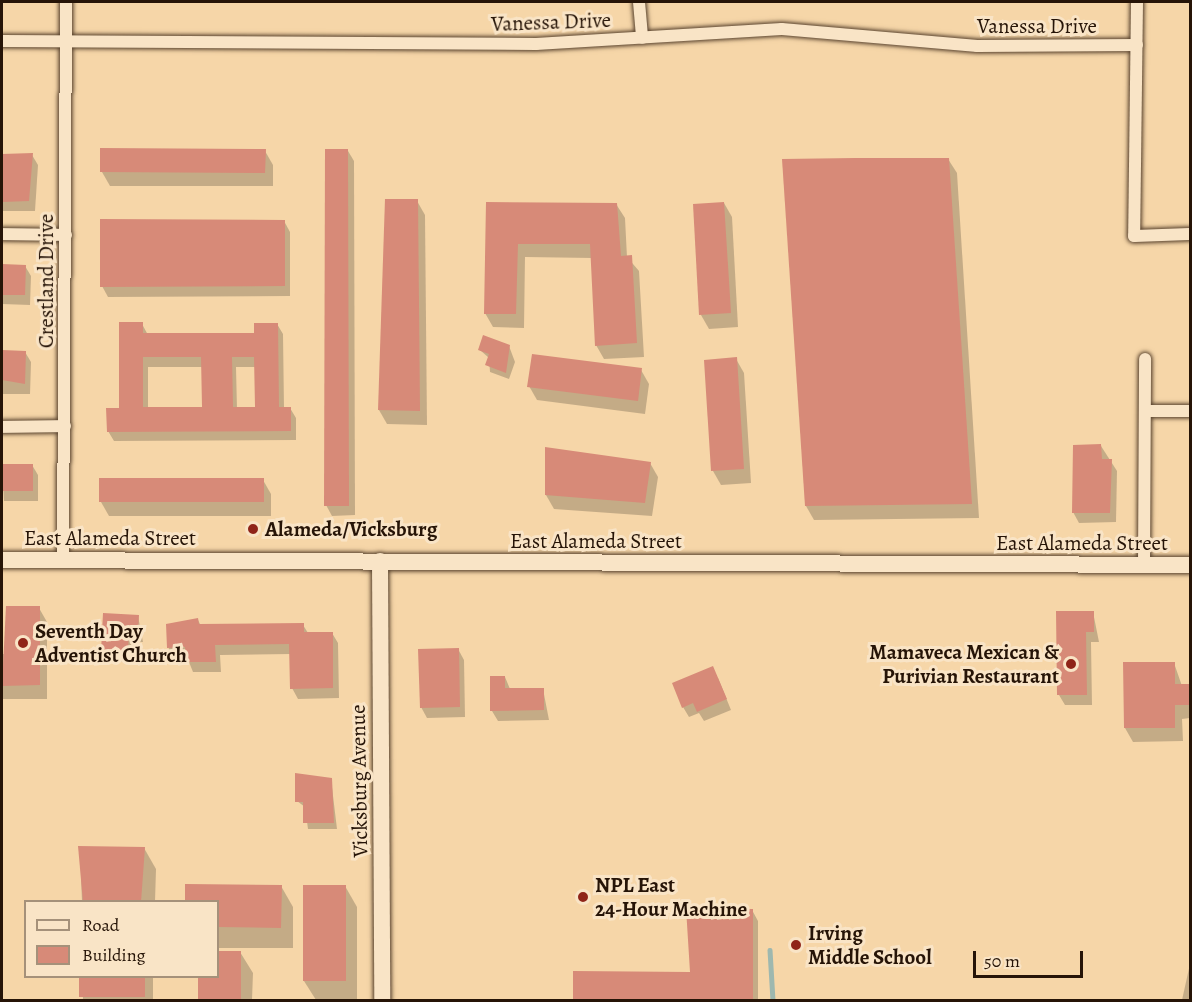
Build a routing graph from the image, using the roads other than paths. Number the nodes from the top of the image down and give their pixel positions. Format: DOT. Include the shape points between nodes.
graph roads {
  1 [pos="66,2"];
  2 [pos="639,2"];
  3 [pos="1137,2"];
  4 [pos="642,38"];
  5 [pos="2,41"];
  6 [pos="65,42"];
  7 [pos="1137,45"];
  8 [pos="2,234"];
  9 [pos="1191,234"];
  10 [pos="66,235"];
  11 [pos="1145,359"];
  12 [pos="1149,411"];
  13 [pos="1191,411"];
  14 [pos="65,426"];
  15 [pos="2,427"];
  16 [pos="2,560"];
  17 [pos="63,560"];
  18 [pos="380,561"];
  19 [pos="1144,565"];
  20 [pos="1191,565"];
  21 [pos="382,1000"];
  1 -- 6 [label="street, Crestland Drive"];
  2 -- 4 [label="street"];
  3 -- 7 [label="street"];
  4 -- 6 [label="street, Vanessa Drive" via="537,44"];
  4 -- 7 [label="street, Vanessa Drive" via="782,29 977,46"];
  5 -- 6 [label="street, Vanessa Drive"];
  6 -- 10 [label="street, Crestland Drive"];
  7 -- 9 [label="street" via="1134,236"];
  8 -- 10 [label="street"];
  10 -- 14 [label="street, Crestland Drive"];
  11 -- 12 [label="street"];
  12 -- 13 [label="street"];
  12 -- 19 [label="street"];
  14 -- 15 [label="street"];
  14 -- 17 [label="street, Crestland Drive"];
  16 -- 17 [label="street, East Alameda Street"];
  17 -- 18 [label="street, East Alameda Street"];
  18 -- 19 [label="street, East Alameda Street"];
  18 -- 21 [label="street, Vicksburg Avenue"];
  19 -- 20 [label="street, East Alameda Street"];
}
